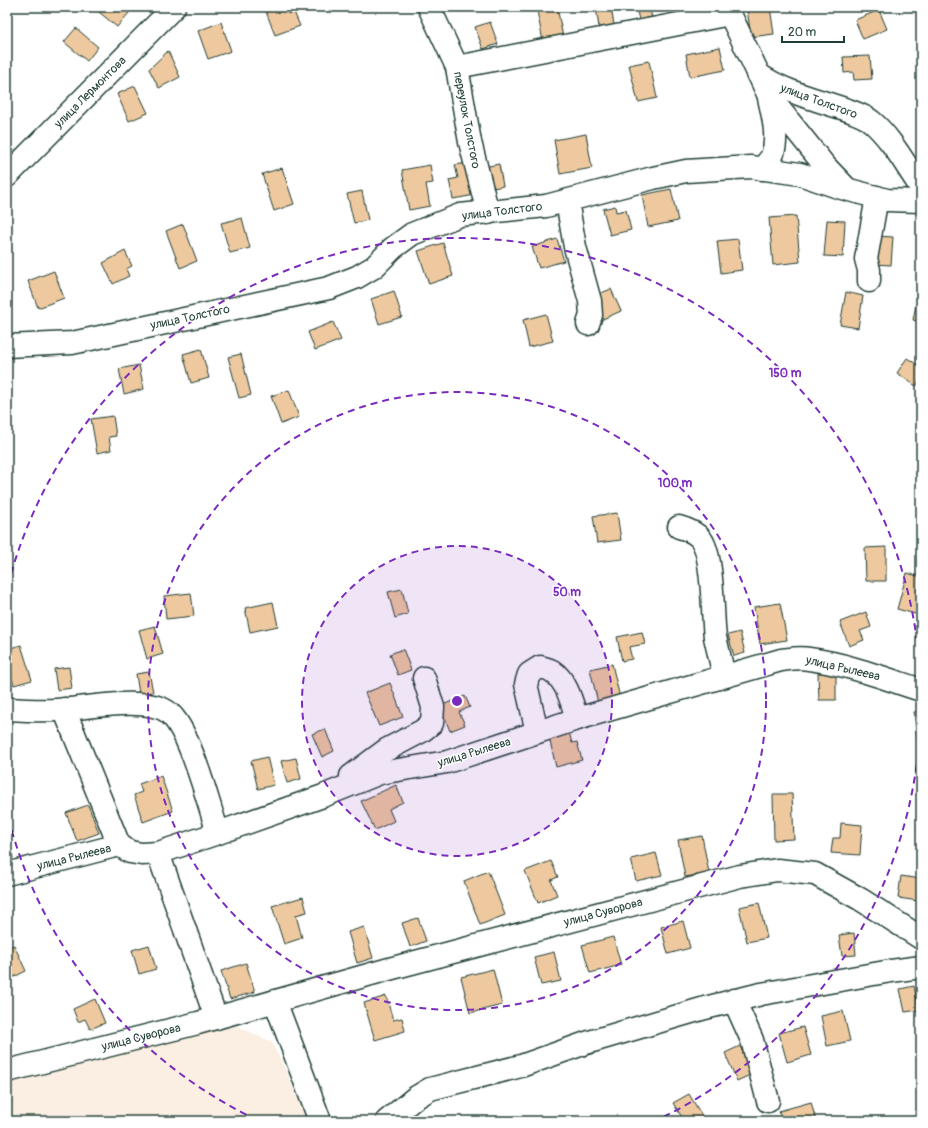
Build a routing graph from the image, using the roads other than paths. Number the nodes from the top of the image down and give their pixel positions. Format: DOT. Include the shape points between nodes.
graph roads {
  1 [pos="174,7"];
  2 [pos="429,7"];
  3 [pos="729,10"];
  4 [pos="457,67"];
  5 [pos="758,74"];
  6 [pos="769,96"];
  7 [pos="762,168"];
  8 [pos="7,176"];
  9 [pos="921,186"];
  10 [pos="848,190"];
  11 [pos="877,197"];
  12 [pos="567,201"];
  13 [pos="921,201"];
  14 [pos="488,213"];
  15 [pos="869,281"];
  16 [pos="588,324"];
  17 [pos="7,346"];
  18 [pos="679,527"];
  19 [pos="724,676"];
  20 [pos="424,678"];
  21 [pos="921,690"];
  22 [pos="7,709"];
  23 [pos="64,709"];
  24 [pos="577,719"];
  25 [pos="537,732"];
  26 [pos="323,796"];
  27 [pos="218,834"];
  28 [pos="119,845"];
  29 [pos="158,853"];
  30 [pos="7,874"];
  31 [pos="921,938"];
  32 [pos="921,967"];
  33 [pos="734,1000"];
  34 [pos="274,1001"];
  35 [pos="216,1018"];
  36 [pos="7,1071"];
  37 [pos="768,1101"];
  38 [pos="320,1121"];
  39 [pos="387,1121"];
  1 -- 8 [label="street, улица Лермонтова"];
  2 -- 4 [label="street, переулок Толстого"];
  3 -- 4 [label="street, улица Толстого"];
  3 -- 5 [label="street, улица Толстого"];
  4 -- 14 [label="street, переулок Толстого" via="470,142"];
  5 -- 6 [label="street, улица Толстого"];
  5 -- 9 [label="street, улица Толстого" via="796,93 870,120 894,145"];
  6 -- 7 [label="street" via="775,140 772,156"];
  6 -- 10 [label="street, улица Толстого" via="825,166"];
  7 -- 10 [label="street, улица Толстого" via="800,174"];
  7 -- 12 [label="street, улица Толстого" via="750,166 686,171"];
  10 -- 11 [label="street, улица Толстого"];
  11 -- 13 [label="street, улица Толстого" via="886,200"];
  11 -- 15 [label="street" via="866,259"];
  12 -- 14 [label="street, улица Толстого"];
  12 -- 16 [label="street" via="575,247 590,301 591,315"];
  14 -- 17 [label="street, улица Толстого" via="460,215 412,234 374,267 329,288 72,343"];
  18 -- 19 [label="street" via="701,538 706,547 715,636"];
  19 -- 21 [label="street, улица Рылеева" via="781,660 807,658 869,672"];
  19 -- 24 [label="street, улица Рылеева"];
  20 -- 26 [label="street" via="433,707 432,723 386,750"];
  22 -- 23 [label="street"];
  23 -- 27 [label="street" via="128,704 152,706 169,713 180,727 190,748"];
  23 -- 28 [label="street"];
  24 -- 25 [label="street, улица Рылеева"];
  24 -- 25 [label="street" via="559,677 551,670 540,667 529,674 526,684"];
  25 -- 26 [label="street, улица Рылеева" via="447,762 380,773"];
  26 -- 27 [label="street, улица Рылеева"];
  27 -- 29 [label="street, улица Рылеева"];
  28 -- 29 [label="street, улица Рылеева" via="130,852"];
  28 -- 30 [label="street, улица Рылеева"];
  29 -- 35 [label="street"];
  31 -- 34 [label="street, улица Суворова" via="815,874 777,870 740,876"];
  32 -- 33 [label="street" via="828,981"];
  33 -- 37 [label="street" via="752,1040"];
  33 -- 39 [label="street" via="586,1043 521,1066 430,1088"];
  34 -- 35 [label="street, улица Суворова"];
  34 -- 38 [label="street"];
  35 -- 36 [label="street, улица Суворова"];
}
